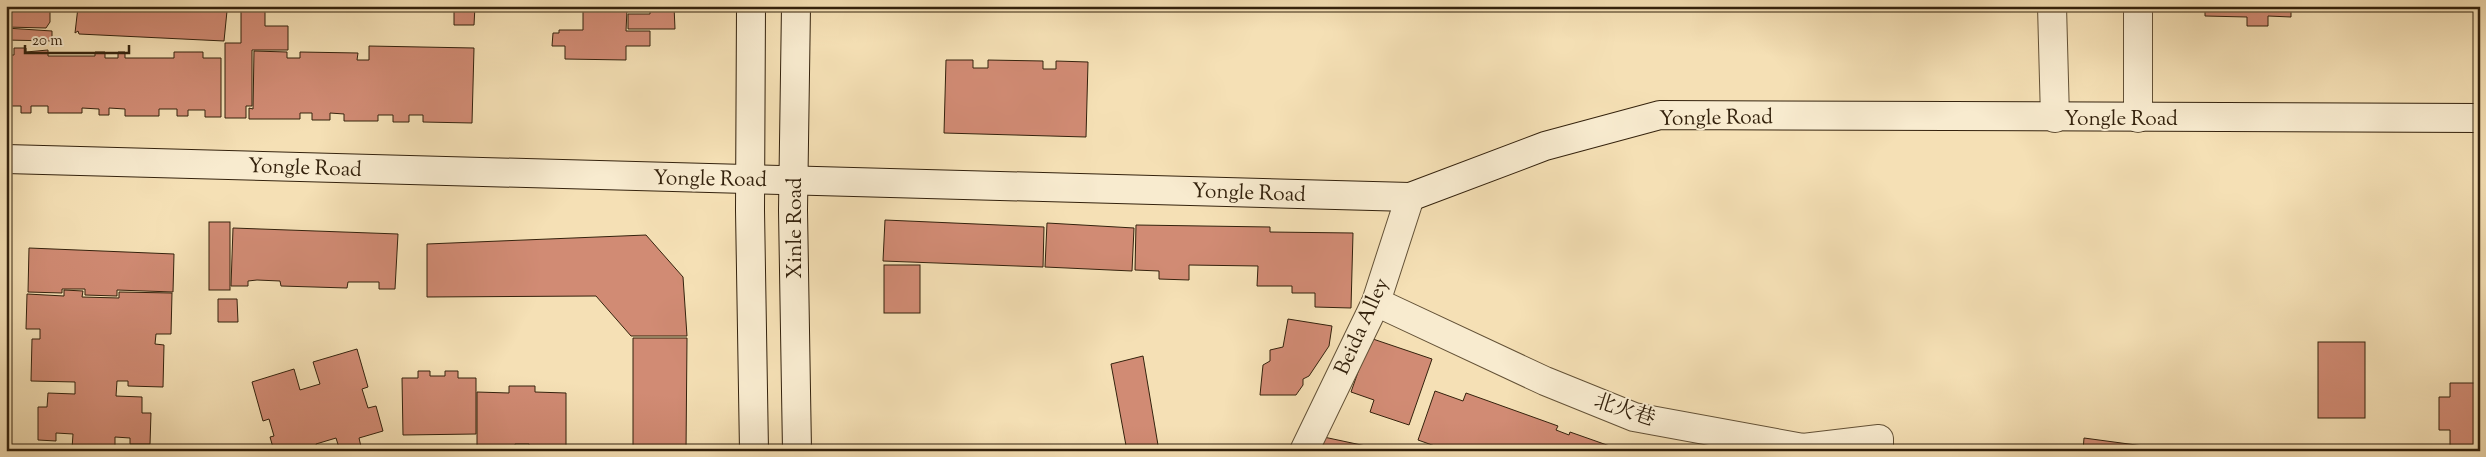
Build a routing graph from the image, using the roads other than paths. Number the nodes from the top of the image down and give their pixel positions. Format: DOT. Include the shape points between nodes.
graph roads {
  1 [pos="751,6"];
  2 [pos="796,6"];
  3 [pos="2052,6"];
  4 [pos="2138,6"];
  5 [pos="2055,118"];
  6 [pos="2138,118"];
  7 [pos="2480,118"];
  8 [pos="6,159"];
  9 [pos="750,179"];
  10 [pos="793,180"];
  11 [pos="1410,197"];
  12 [pos="1376,302"];
  13 [pos="754,451"];
  14 [pos="797,451"];
  15 [pos="1304,451"];
  16 [pos="1879,451"];
  1 -- 9 [label="street, Xinle Road"];
  2 -- 10 [label="street, Xinle Road"];
  3 -- 5 [label="street"];
  4 -- 6 [label="street"];
  5 -- 6 [label="street, Yongle Road"];
  5 -- 11 [label="street, Yongle Road" via="1660,116 1545,146"];
  6 -- 7 [label="street, Yongle Road"];
  8 -- 9 [label="street, Yongle Road"];
  9 -- 10 [label="street, Yongle Road"];
  9 -- 13 [label="street, Xinle Road"];
  10 -- 11 [label="street, Yongle Road"];
  10 -- 14 [label="street, Xinle Road"];
  11 -- 12 [label="street, Beida Alley"];
  12 -- 15 [label="street, Beida Alley"];
  12 -- 16 [label="street, 北火巷" via="1545,381 1634,416 1803,448 1879,439"];
}
